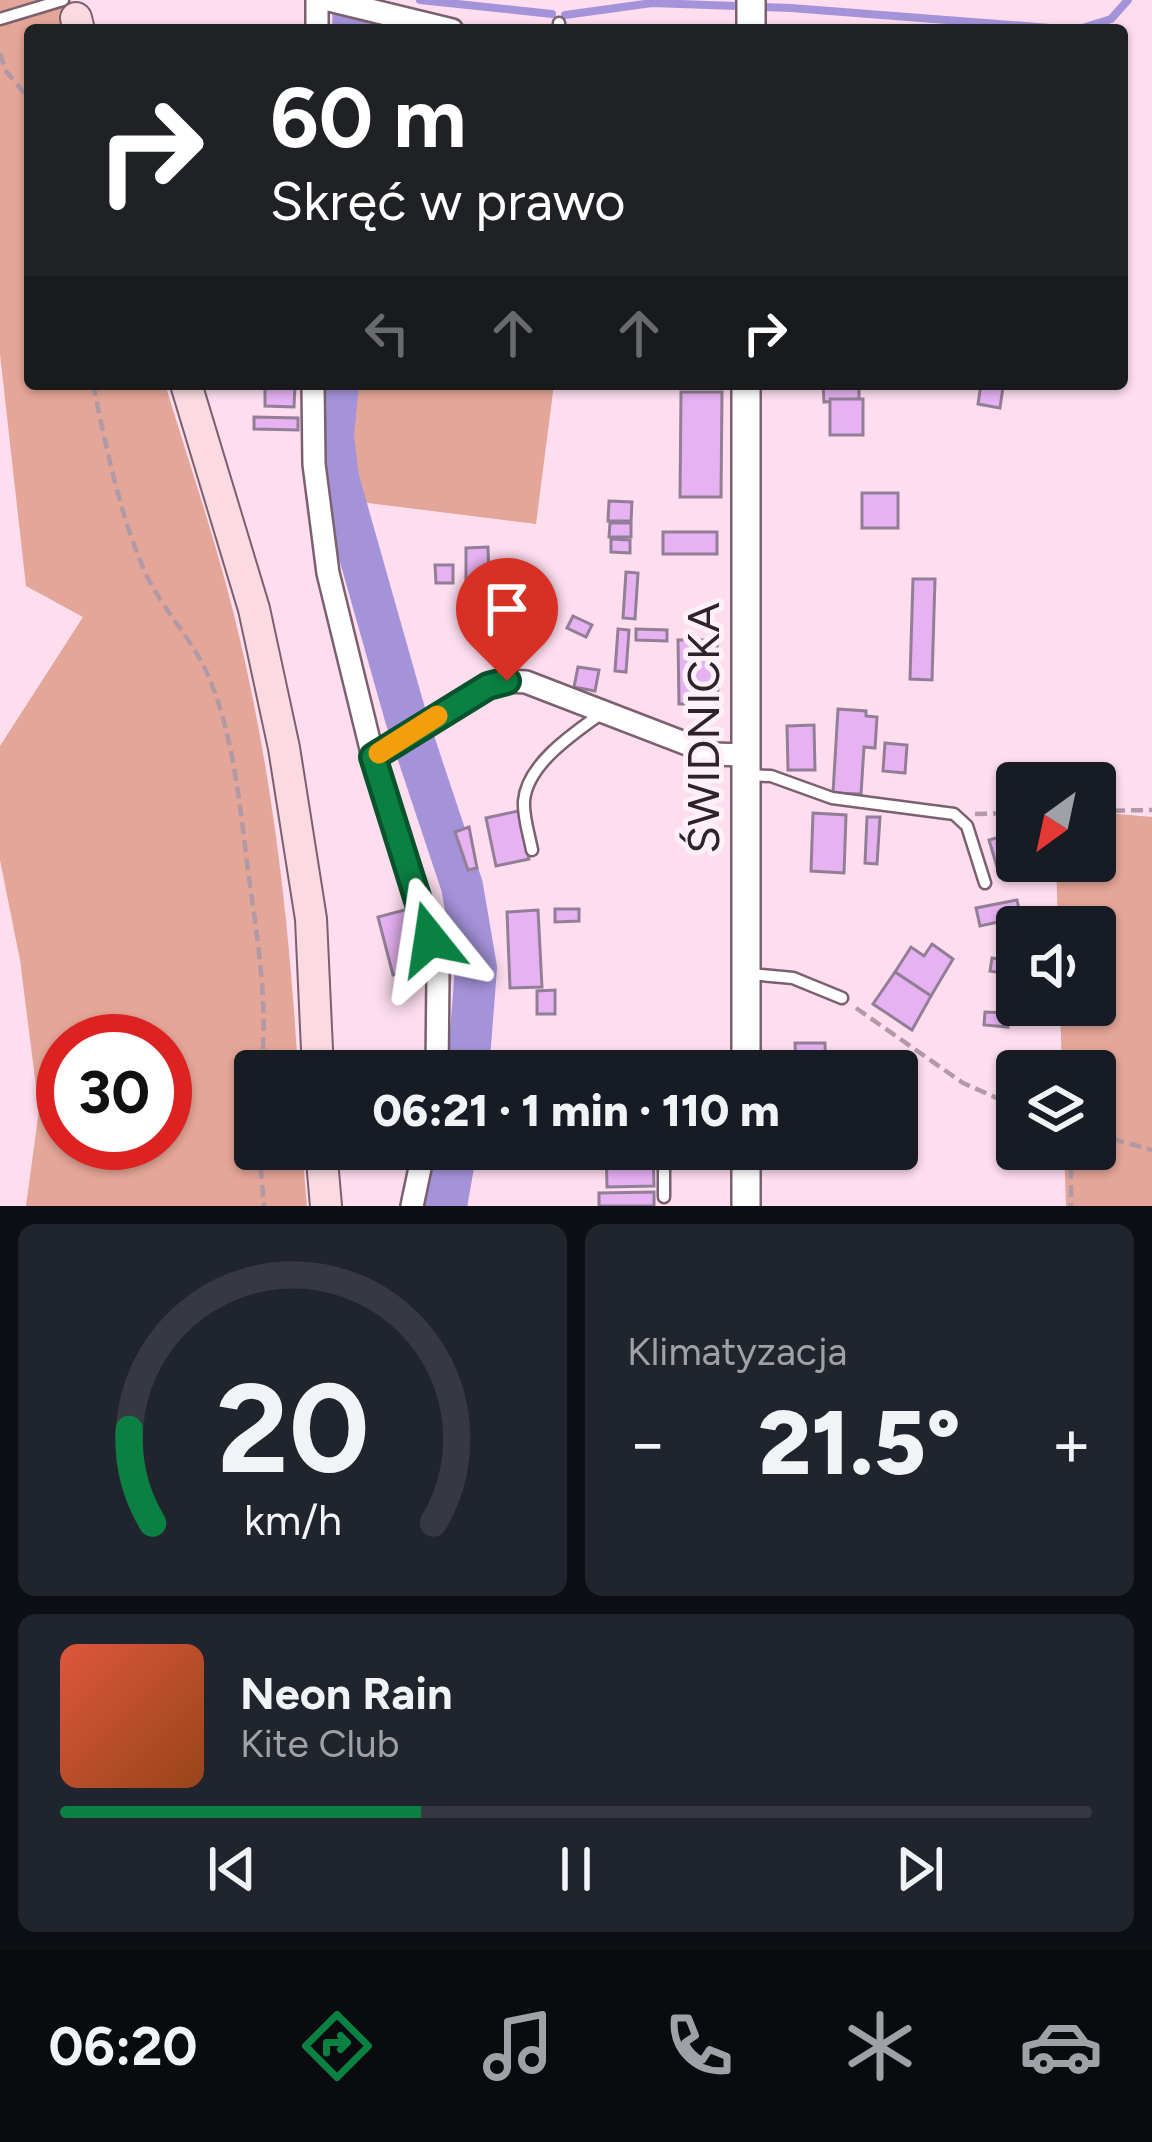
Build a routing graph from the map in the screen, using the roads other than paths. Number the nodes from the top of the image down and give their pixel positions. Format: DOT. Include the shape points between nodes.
graph roads {
  1 [pos="330,0"];
  2 [pos="72,16"];
  3 [pos="0,19"];
  4 [pos="425,24"];
  5 [pos="188,390"];
  6 [pos="314,390"];
  7 [pos="746,390"];
  8 [pos="604,711"];
  9 [pos="378,753"];
  10 [pos="745,765"];
  11 [pos="532,850"];
  12 [pos="985,883"];
  13 [pos="747,974"];
  14 [pos="842,998"];
  15 [pos="317,1050"];
  16 [pos="436,1050"];
  17 [pos="746,1050"];
  18 [pos="323,1170"];
  19 [pos="420,1170"];
  20 [pos="664,1170"];
  21 [pos="746,1170"];
  22 [pos="664,1197"];
  23 [pos="326,1206"];
  24 [pos="412,1206"];
  25 [pos="746,1206"];
  1 -- 4 [label="street"];
  2 -- 3 [label="lane"];
  5 -- 15 [label="main road" via="254,609 284,748 311,919"];
  6 -- 9 [label="street" via="328,573"];
  7 -- 10 [label="street, ŚWIDNICKA"];
  8 -- 9 [label="street" via="507,681"];
  8 -- 10 [label="street"];
  8 -- 11 [label="lane" via="527,785"];
  9 -- 16 [label="street" via="438,973"];
  10 -- 12 [label="lane" via="832,798 954,814 967,826"];
  10 -- 13 [label="street, ŚWIDNICKA"];
  13 -- 14 [label="lane" via="794,978"];
  13 -- 17 [label="street, ŚWIDNICKA"];
  18 -- 23 [label="main road"];
  19 -- 24 [label="street"];
  20 -- 22 [label="lane"];
  21 -- 25 [label="street"];
}
